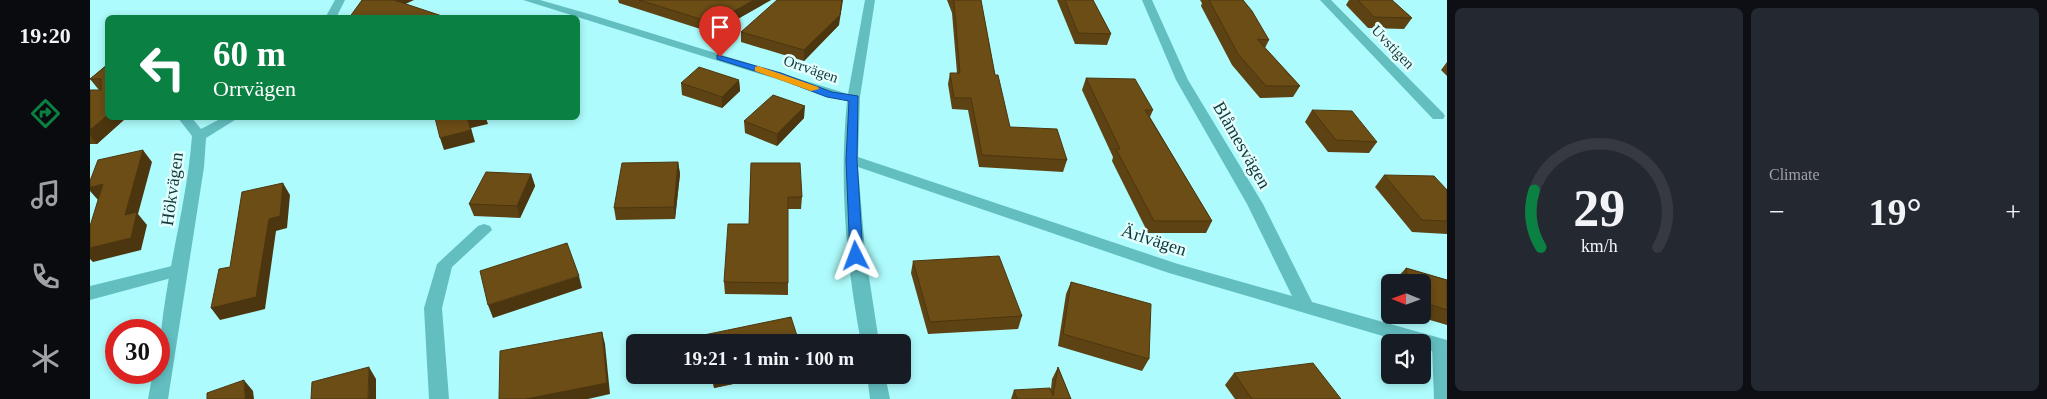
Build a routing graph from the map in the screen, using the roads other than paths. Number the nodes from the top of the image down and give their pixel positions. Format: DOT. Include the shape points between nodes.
graph roads {
  1 [pos="340,0"];
  2 [pos="528,0"];
  3 [pos="870,0"];
  4 [pos="1147,0"];
  5 [pos="1324,0"];
  6 [pos="332,15"];
  7 [pos="854,98"];
  8 [pos="1438,116"];
  9 [pos="187,120"];
  10 [pos="228,120"];
  11 [pos="200,136"];
  12 [pos="852,160"];
  13 [pos="484,230"];
  14 [pos="180,270"];
  15 [pos="90,293"];
  16 [pos="1307,309"];
  17 [pos="869,334"];
  18 [pos="1444,347"];
  19 [pos="878,384"];
  20 [pos="158,399"];
  21 [pos="439,399"];
  22 [pos="880,399"];
  23 [pos="1444,399"];
  1 -- 6 [label="street"];
  2 -- 7 [label="street, Orrvägen" via="768,72 830,95"];
  3 -- 7 [label="street"];
  4 -- 16 [label="street, Blåmesvägen" via="1182,80 1255,204"];
  5 -- 8 [label="street, Uvstigen"];
  7 -- 12 [label="street"];
  9 -- 11 [label="street, Hökvägen"];
  10 -- 11 [label="street"];
  11 -- 14 [label="street, Hökvägen"];
  12 -- 16 [label="street, Ärlvägen" via="1166,266"];
  12 -- 17 [label="street" via="856,256"];
  13 -- 21 [label="street" via="445,264 435,299"];
  14 -- 15 [label="street"];
  14 -- 20 [label="street, Hökvägen"];
  16 -- 18 [label="street, Ärlvägen"];
  18 -- 23 [label="street"];
  19 -- 22 [label="street"];
}
